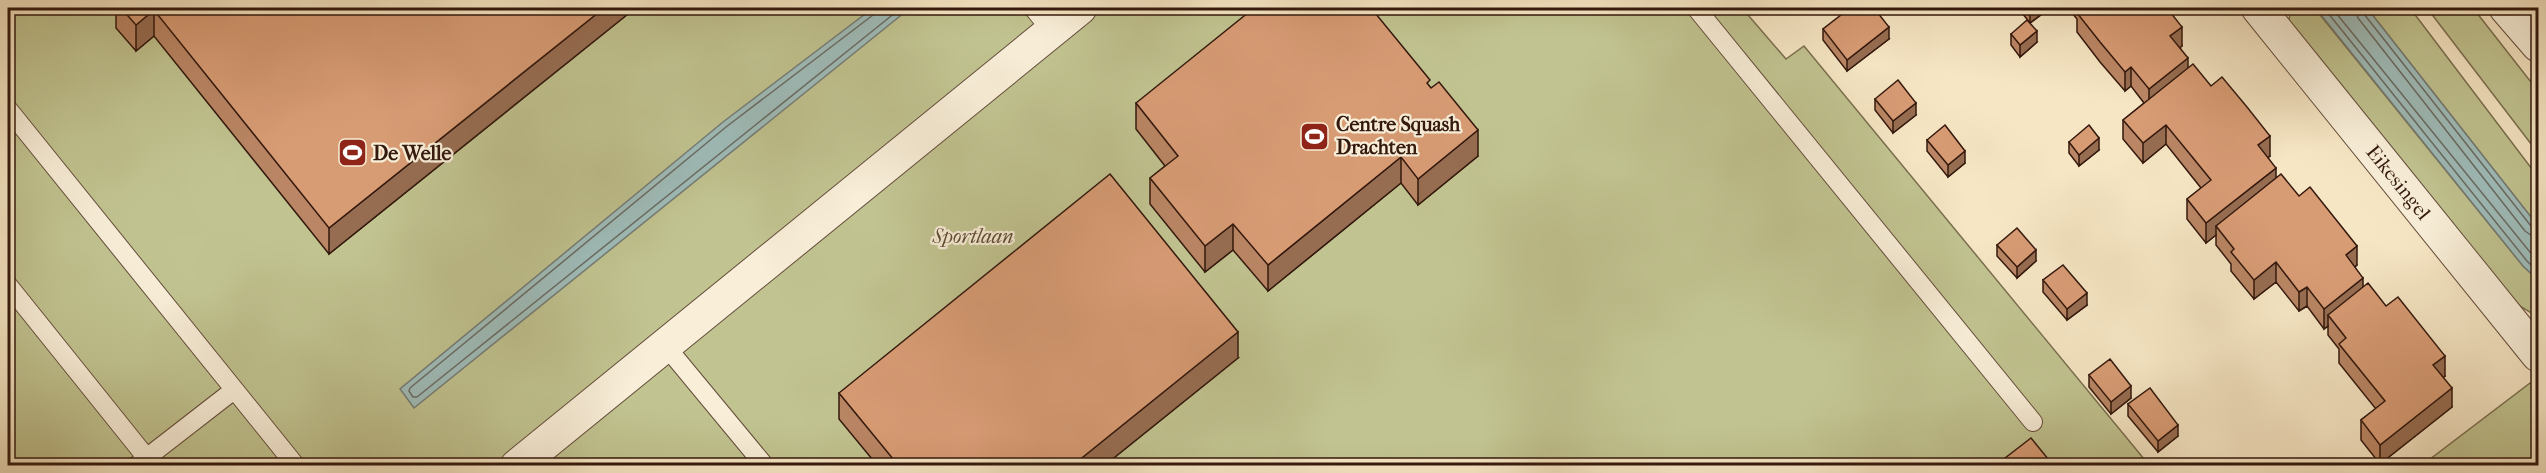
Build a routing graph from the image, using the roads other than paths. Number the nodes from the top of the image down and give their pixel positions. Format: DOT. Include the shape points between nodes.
graph roads {
  1 [pos="1080,8"];
  2 [pos="1696,8"];
  3 [pos="2258,8"];
  4 [pos="2506,8"];
  5 [pos="1042,19"];
  6 [pos="2538,45"];
  7 [pos="8,109"];
  8 [pos="8,285"];
  9 [pos="664,344"];
  10 [pos="2538,356"];
  11 [pos="234,390"];
  12 [pos="2033,422"];
  13 [pos="141,461"];
  14 [pos="296,465"];
  15 [pos="517,465"];
  16 [pos="765,465"];
  1 -- 5 [label="street"];
  2 -- 12 [label="lane"];
  3 -- 10 [label="street, Eikesingel"];
  4 -- 6 [label="street"];
  5 -- 9 [label="street"];
  7 -- 11 [label="lane"];
  8 -- 13 [label="lane"];
  9 -- 15 [label="street"];
  9 -- 16 [label="lane"];
  11 -- 13 [label="lane"];
  11 -- 14 [label="lane"];
}
